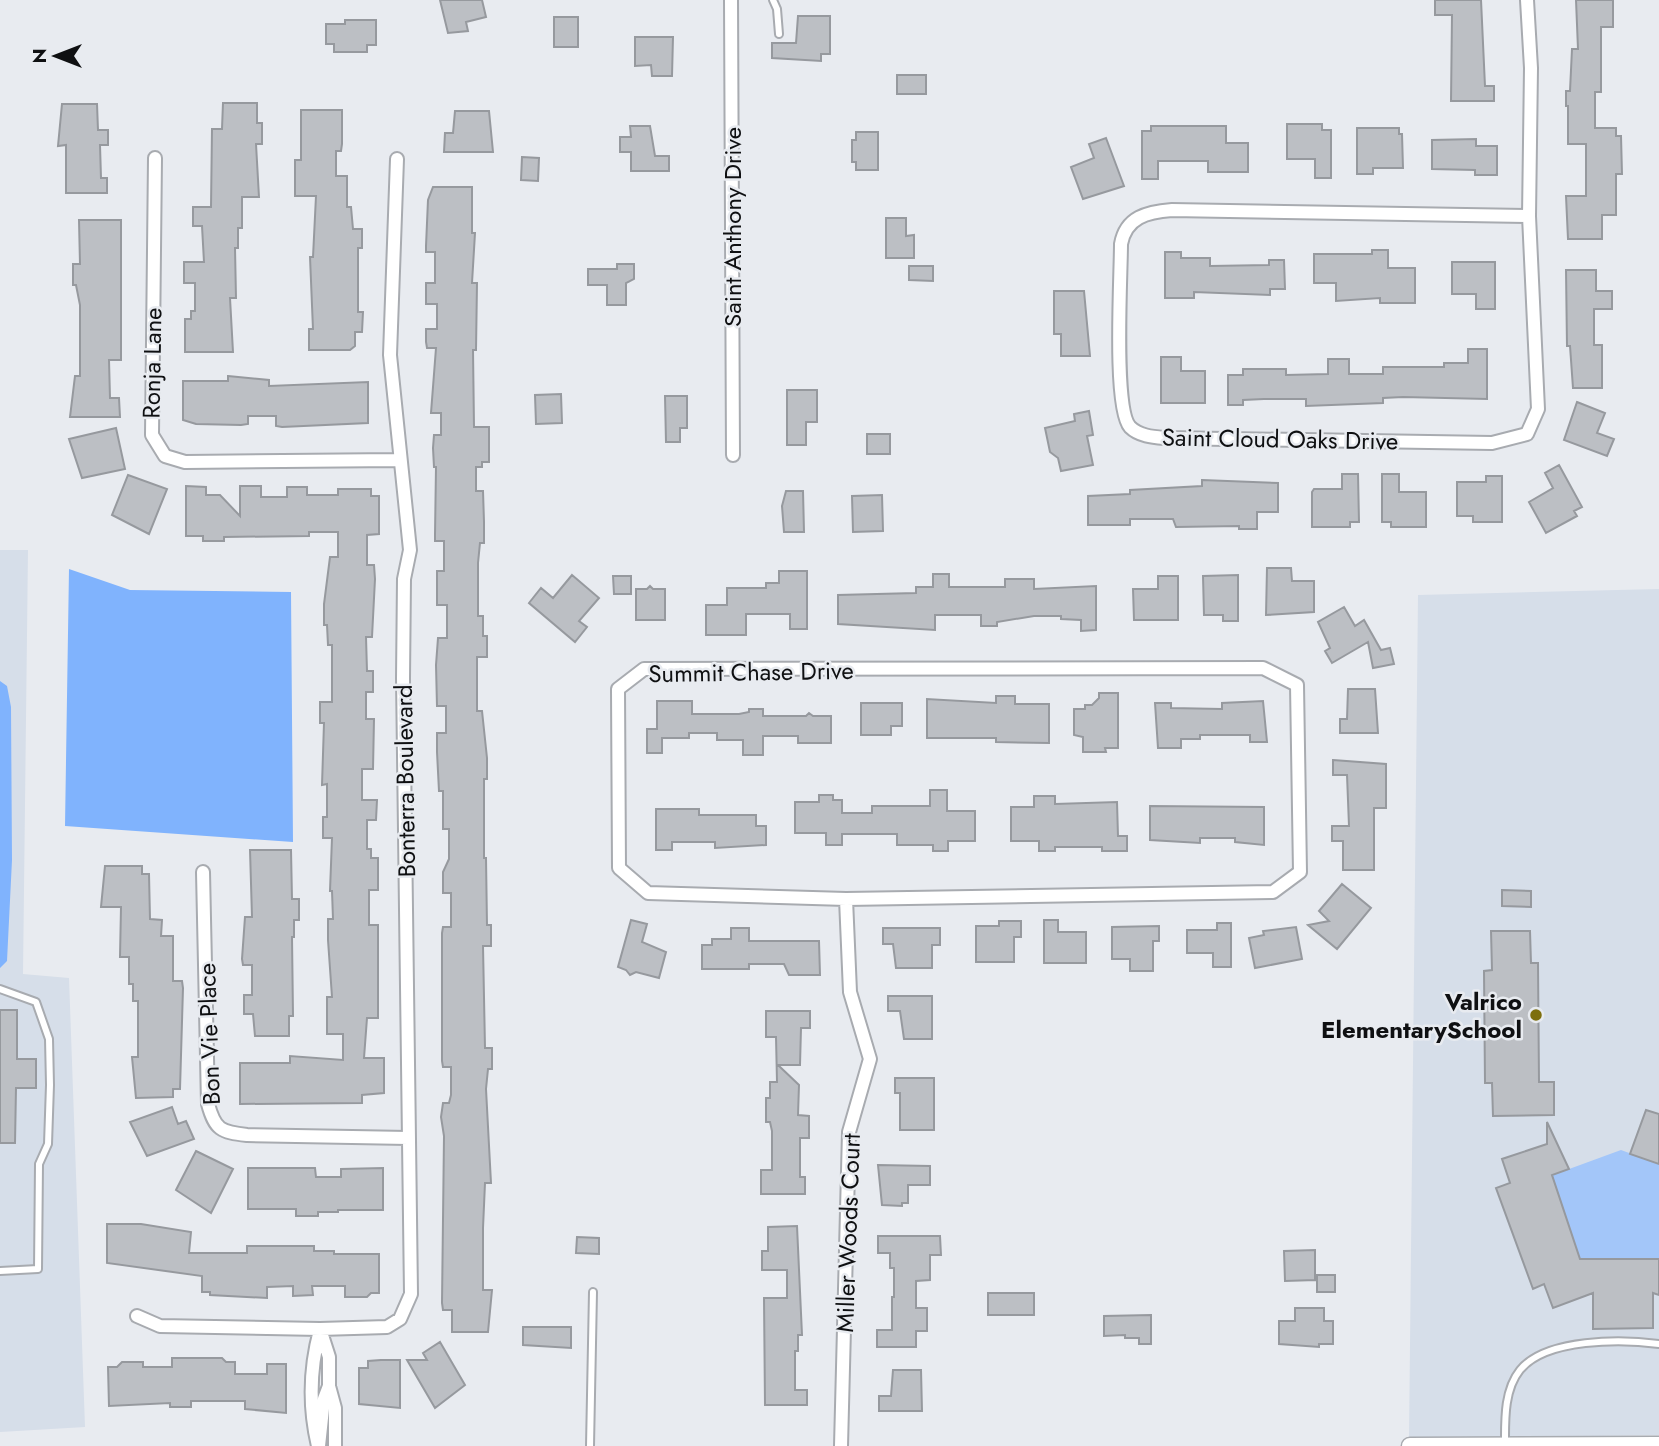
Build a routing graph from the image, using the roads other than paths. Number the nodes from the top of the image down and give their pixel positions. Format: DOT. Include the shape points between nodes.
graph roads {
  1 [pos="731,0"];
  2 [pos="773,0"];
  3 [pos="1527,0"];
  4 [pos="779,34"];
  5 [pos="155,158"];
  6 [pos="397,159"];
  7 [pos="1529,216"];
  8 [pos="733,455"];
  9 [pos="398,460"];
  10 [pos="203,872"];
  11 [pos="846,899"];
  12 [pos="0,989"];
  13 [pos="408,1138"];
  14 [pos="0,1271"];
  15 [pos="593,1292"];
  16 [pos="137,1316"];
  17 [pos="320,1329"];
  18 [pos="1659,1344"];
  19 [pos="329,1386"];
  20 [pos="1659,1445"];
  21 [pos="319,1446"];
  22 [pos="335,1446"];
  23 [pos="590,1446"];
  24 [pos="841,1446"];
  25 [pos="1410,1446"];
  26 [pos="1505,1446"];
  1 -- 8 [label="street, Saint Anthony Drive"];
  2 -- 4 [label="lane"];
  3 -- 7 [label="street, Saint Cloud Oaks Drive"];
  5 -- 9 [label="street, Ronja Lane" via="152,435 165,456 185,462"];
  6 -- 9 [label="street, Bonterra Boulevard" via="390,355"];
  7 -- 7 [label="street, Saint Cloud Oaks Drive" via="1538,409 1527,434 1492,443 1165,438 1139,433 1125,419 1120,394 1121,244 1126,228 1139,217 1172,210"];
  9 -- 13 [label="street, Bonterra Boulevard" via="410,550 404,579 403,678"];
  10 -- 13 [label="street, Bon Vie Place" via="208,1104 213,1122 226,1132 247,1135"];
  11 -- 11 [label="street, Summit Chase Drive" via="648,894 619,868 618,689 644,669 1262,668 1297,685 1300,872 1273,892"];
  11 -- 24 [label="street, Miller Woods Court" via="850,992 870,1059 849,1132"];
  12 -- 14 [label="lane" via="36,1002 49,1039 50,1073 48,1144 39,1164 38,1269"];
  13 -- 17 [label="street, Bonterra Boulevard" via="411,1294 407,1307 400,1319 387,1327"];
  15 -- 23 [label="lane"];
  16 -- 17 [label="street, Bonterra Boulevard" via="160,1326"];
  17 -- 19 [label="street" via="329,1357"];
  17 -- 21 [label="street" via="313,1356 313,1427"];
  18 -- 26 [label="lane" via="1593,1342 1565,1347 1529,1362 1509,1391"];
  19 -- 21 [label="street"];
  19 -- 22 [label="street" via="335,1408"];
  20 -- 26 [label="street"];
  25 -- 26 [label="street"];
}
